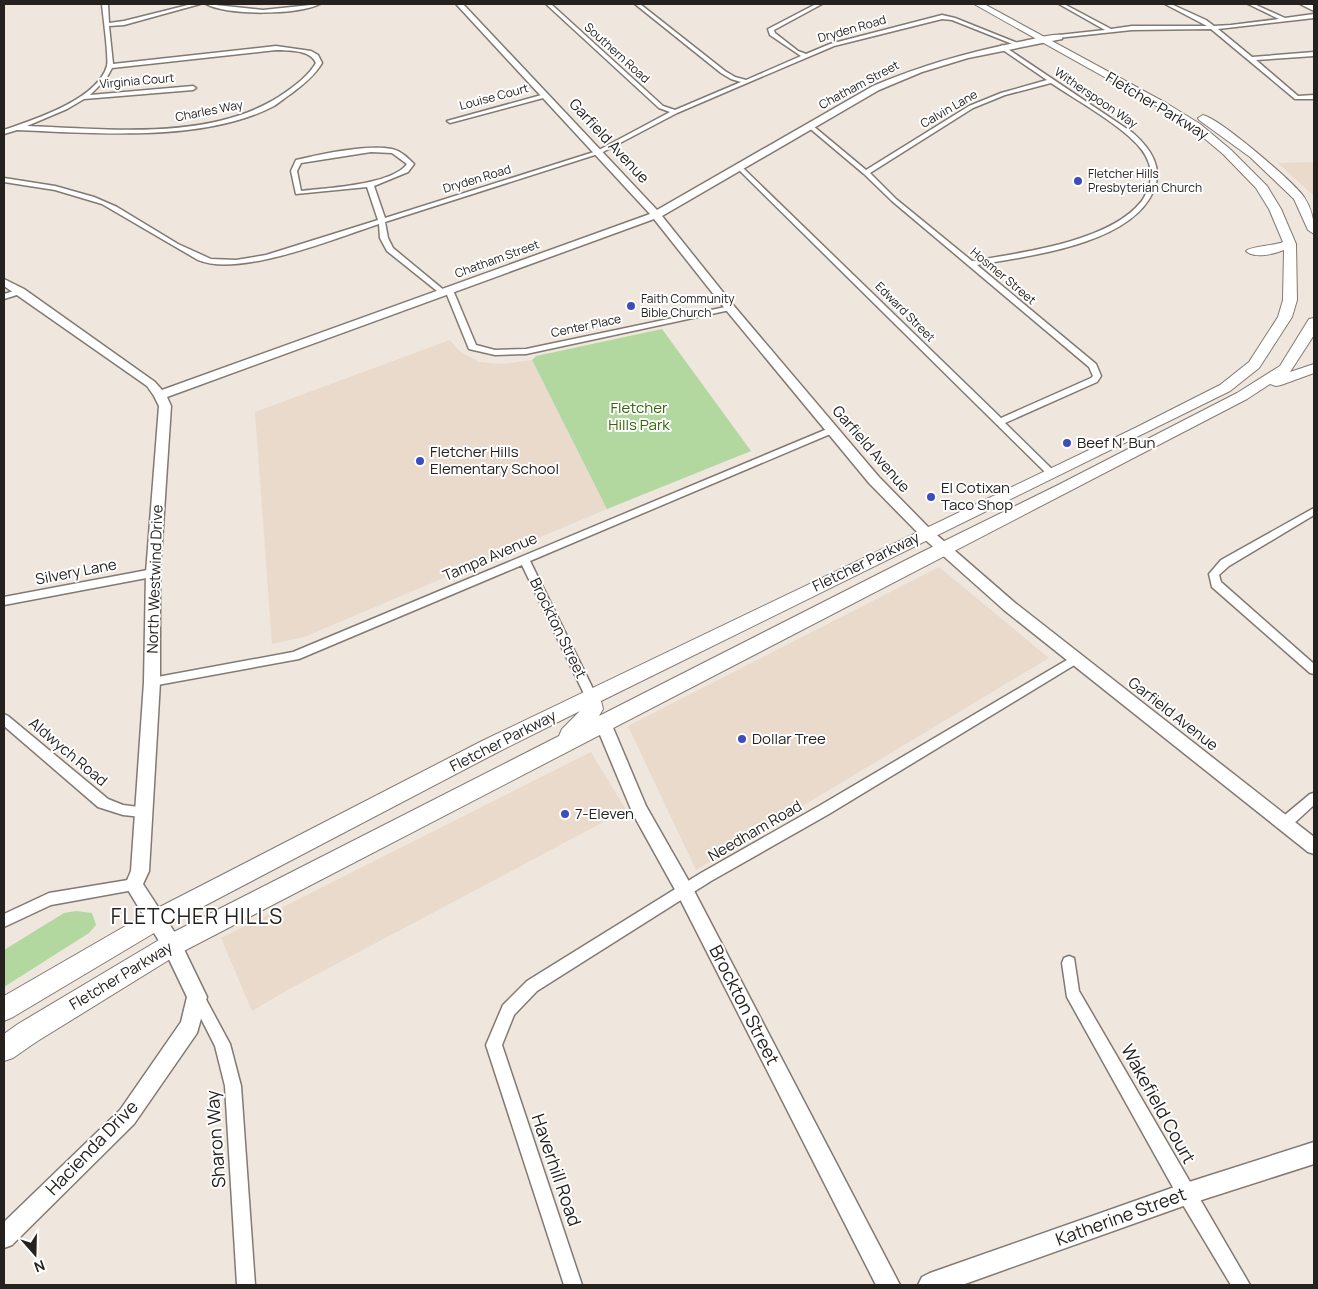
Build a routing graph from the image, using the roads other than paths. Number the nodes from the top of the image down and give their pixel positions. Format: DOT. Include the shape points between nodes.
graph roads {
  1 [pos="105,4"];
  2 [pos="194,4"];
  3 [pos="209,4"];
  4 [pos="316,4"];
  5 [pos="459,4"];
  6 [pos="548,4"];
  7 [pos="637,4"];
  8 [pos="819,4"];
  9 [pos="978,4"];
  10 [pos="996,4"];
  11 [pos="1061,4"];
  12 [pos="1167,4"];
  13 [pos="1250,4"];
  14 [pos="1314,16"];
  15 [pos="1285,20"];
  16 [pos="107,25"];
  17 [pos="1213,28"];
  18 [pos="1109,30"];
  19 [pos="1059,37"];
  20 [pos="1042,40"];
  21 [pos="1017,44"];
  22 [pos="1002,48"];
  23 [pos="1314,54"];
  24 [pos="805,56"];
  25 [pos="1251,60"];
  26 [pos="110,66"];
  27 [pos="745,81"];
  28 [pos="1050,81"];
  29 [pos="193,88"];
  30 [pos="545,96"];
  31 [pos="82,97"];
  32 [pos="1314,97"];
  33 [pos="676,112"];
  34 [pos="450,121"];
  35 [pos="810,126"];
  36 [pos="17,128"];
  37 [pos="4,132"];
  38 [pos="599,152"];
  39 [pos="740,168"];
  40 [pos="866,173"];
  41 [pos="4,180"];
  42 [pos="370,184"];
  43 [pos="1299,198"];
  44 [pos="1314,207"];
  45 [pos="656,215"];
  46 [pos="382,221"];
  47 [pos="1314,230"];
  48 [pos="1290,244"];
  49 [pos="1252,252"];
  50 [pos="971,264"];
  51 [pos="4,282"];
  52 [pos="20,291"];
  53 [pos="445,291"];
  54 [pos="4,297"];
  55 [pos="730,308"];
  56 [pos="1304,316"];
  57 [pos="1314,368"];
  58 [pos="160,394"];
  59 [pos="1242,396"];
  60 [pos="1000,422"];
  61 [pos="832,430"];
  62 [pos="1052,474"];
  63 [pos="1031,506"];
  64 [pos="1314,511"];
  65 [pos="926,533"];
  66 [pos="942,549"];
  67 [pos="524,560"];
  68 [pos="153,573"];
  69 [pos="4,601"];
  70 [pos="1077,658"];
  71 [pos="1314,670"];
  72 [pos="631,677"];
  73 [pos="152,682"];
  74 [pos="591,697"];
  75 [pos="4,719"];
  76 [pos="603,723"];
  77 [pos="553,749"];
  78 [pos="1314,798"];
  79 [pos="142,812"];
  80 [pos="1285,823"];
  81 [pos="1314,847"];
  82 [pos="134,885"];
  83 [pos="685,891"];
  84 [pos="156,920"];
  85 [pos="4,921"];
  86 [pos="172,945"];
  87 [pos="1069,963"];
  88 [pos="197,997"];
  89 [pos="4,1009"];
  90 [pos="4,1050"];
  91 [pos="500,1067"];
  92 [pos="1314,1152"];
  93 [pos="1186,1194"];
  94 [pos="4,1237"];
  95 [pos="246,1285"];
  96 [pos="573,1285"];
  97 [pos="888,1285"];
  98 [pos="930,1285"];
  99 [pos="1241,1285"];
  1 -- 16 [label="street"];
  2 -- 16 [label="street"];
  3 -- 4 [label="street" via="256,11"];
  5 -- 30 [label="street, Garfield Avenue"];
  6 -- 33 [label="street, Southern Road" via="661,107"];
  7 -- 27 [label="street" via="723,72"];
  8 -- 24 [label="street" via="771,29 772,34"];
  9 -- 20 [label="main road, Fletcher Parkway"];
  10 -- 19 [label="main road, Fletcher Parkway"];
  11 -- 18 [label="street"];
  12 -- 17 [label="street"];
  13 -- 15 [label="street"];
  14 -- 15 [label="street, Chatham Street"];
  15 -- 17 [label="street, Chatham Street"];
  16 -- 26 [label="street"];
  17 -- 18 [label="street, Chatham Street"];
  17 -- 25 [label="street"];
  18 -- 19 [label="street, Chatham Street"];
  19 -- 20 [label="street, Chatham Street"];
  19 -- 43 [label="main road, Fletcher Parkway" via="1182,105 1225,133 1254,155"];
  20 -- 21 [label="street, Chatham Street"];
  20 -- 48 [label="main road, Fletcher Parkway" via="1153,100 1196,126 1228,152 1261,186"];
  21 -- 22 [label="street, Chatham Street"];
  21 -- 24 [label="street, Dryden Road" via="953,19 937,17 843,41"];
  22 -- 28 [label="street, Witherspoon Way"];
  22 -- 35 [label="street, Chatham Street" via="947,61 898,78"];
  23 -- 25 [label="street"];
  24 -- 27 [label="street, Dryden Road"];
  25 -- 32 [label="street" via="1297,98"];
  26 -- 31 [label="street" via="94,89"];
  26 -- 36 [label="street, Charles Way" via="276,48 309,52 319,63 278,102 244,116 212,124 154,130"];
  27 -- 33 [label="street, Dryden Road"];
  28 -- 40 [label="street, Calvin Lane" via="1002,94 971,107"];
  28 -- 50 [label="street, Witherspoon Way" via="1124,128 1137,140 1153,166 1151,192 1132,216 1097,235 1047,250"];
  29 -- 31 [label="street, Virginia Court"];
  30 -- 34 [label="street, Louise Court"];
  30 -- 38 [label="street, Garfield Avenue"];
  31 -- 36 [label="street"];
  33 -- 38 [label="street, Dryden Road"];
  35 -- 39 [label="street, Chatham Street"];
  35 -- 40 [label="street, Hosmer Street"];
  36 -- 37 [label="street"];
  38 -- 45 [label="street, Garfield Avenue"];
  38 -- 46 [label="street, Dryden Road"];
  39 -- 45 [label="street, Chatham Street"];
  39 -- 60 [label="street, Edward Street"];
  40 -- 50 [label="street, Hosmer Street"];
  41 -- 46 [label="street, Dryden Road" via="57,188 89,197 204,260 217,262 268,257"];
  42 -- 42 [label="street" via="406,171 411,164 393,152 377,150 298,161 294,171 298,193"];
  42 -- 46 [label="street"];
  43 -- 44 [label="main road"];
  43 -- 47 [label="main road, Fletcher Parkway"];
  45 -- 53 [label="street, Chatham Street"];
  45 -- 55 [label="street, Garfield Avenue"];
  46 -- 53 [label="street" via="384,238 390,249"];
  48 -- 49 [label="main road"];
  48 -- 56 [label="main road, Fletcher Parkway" via="1290,300"];
  50 -- 60 [label="street, Hosmer Street" via="1093,366 1097,376"];
  51 -- 52 [label="street"];
  52 -- 54 [label="street"];
  52 -- 58 [label="street" via="151,384"];
  53 -- 55 [label="street, Center Place" via="472,347 502,354"];
  53 -- 58 [label="street, Chatham Street"];
  55 -- 61 [label="street, Garfield Avenue"];
  56 -- 59 [label="main road, Fletcher Parkway" via="1311,330 1285,369"];
  56 -- 62 [label="main road, Fletcher Parkway" via="1254,365 1225,388"];
  57 -- 59 [label="main road"];
  58 -- 68 [label="street, North Westwind Drive" via="165,406"];
  59 -- 63 [label="main road, Fletcher Parkway"];
  60 -- 62 [label="street, Edward Street"];
  61 -- 65 [label="street, Garfield Avenue" via="874,480"];
  61 -- 67 [label="street, Tampa Avenue"];
  62 -- 63 [label="main road" via="1055,486 1029,501"];
  62 -- 65 [label="main road, Fletcher Parkway"];
  63 -- 66 [label="main road, Fletcher Parkway"];
  64 -- 71 [label="street" via="1225,563 1214,574 1216,584"];
  65 -- 66 [label="street, Garfield Avenue"];
  65 -- 72 [label="main road, Fletcher Parkway"];
  66 -- 70 [label="street, Garfield Avenue"];
  66 -- 76 [label="main road, Fletcher Parkway"];
  67 -- 73 [label="street, Tampa Avenue" via="295,656"];
  67 -- 74 [label="street, Brockton Street"];
  68 -- 69 [label="street, Silvery Lane"];
  68 -- 73 [label="street, North Westwind Drive"];
  70 -- 80 [label="street, Garfield Avenue"];
  70 -- 83 [label="street, Needham Road"];
  72 -- 74 [label="main road, Fletcher Parkway"];
  72 -- 76 [label="main road" via="608,701"];
  73 -- 79 [label="street, North Westwind Drive"];
  74 -- 77 [label="main road" via="593,709 582,724"];
  74 -- 84 [label="main road, Fletcher Parkway"];
  75 -- 79 [label="street, Aldwych Road" via="103,804"];
  76 -- 77 [label="main road, Fletcher Parkway"];
  76 -- 83 [label="street, Brockton Street" via="639,809"];
  77 -- 86 [label="main road, Fletcher Parkway"];
  78 -- 80 [label="street"];
  79 -- 82 [label="street, North Westwind Drive" via="140,871"];
  80 -- 81 [label="street, Garfield Avenue"];
  82 -- 84 [label="street"];
  82 -- 85 [label="street" via="49,899"];
  83 -- 91 [label="street, Needham Road" via="532,986 508,1010 494,1045"];
  83 -- 97 [label="street, Brockton Street"];
  84 -- 86 [label="street"];
  84 -- 89 [label="main road, Fletcher Parkway"];
  86 -- 88 [label="street"];
  86 -- 90 [label="main road, Fletcher Parkway"];
  87 -- 93 [label="street, Wakefield Court" via="1072,992"];
  88 -- 94 [label="street, Hacienda Drive" via="190,1026 127,1117"];
  88 -- 95 [label="street, Sharon Way" via="222,1044 233,1086"];
  91 -- 96 [label="street, Haverhill Road"];
  92 -- 93 [label="street, Katherine Street"];
  93 -- 98 [label="street, Katherine Street"];
  93 -- 99 [label="street, Wakefield Court"];
}
